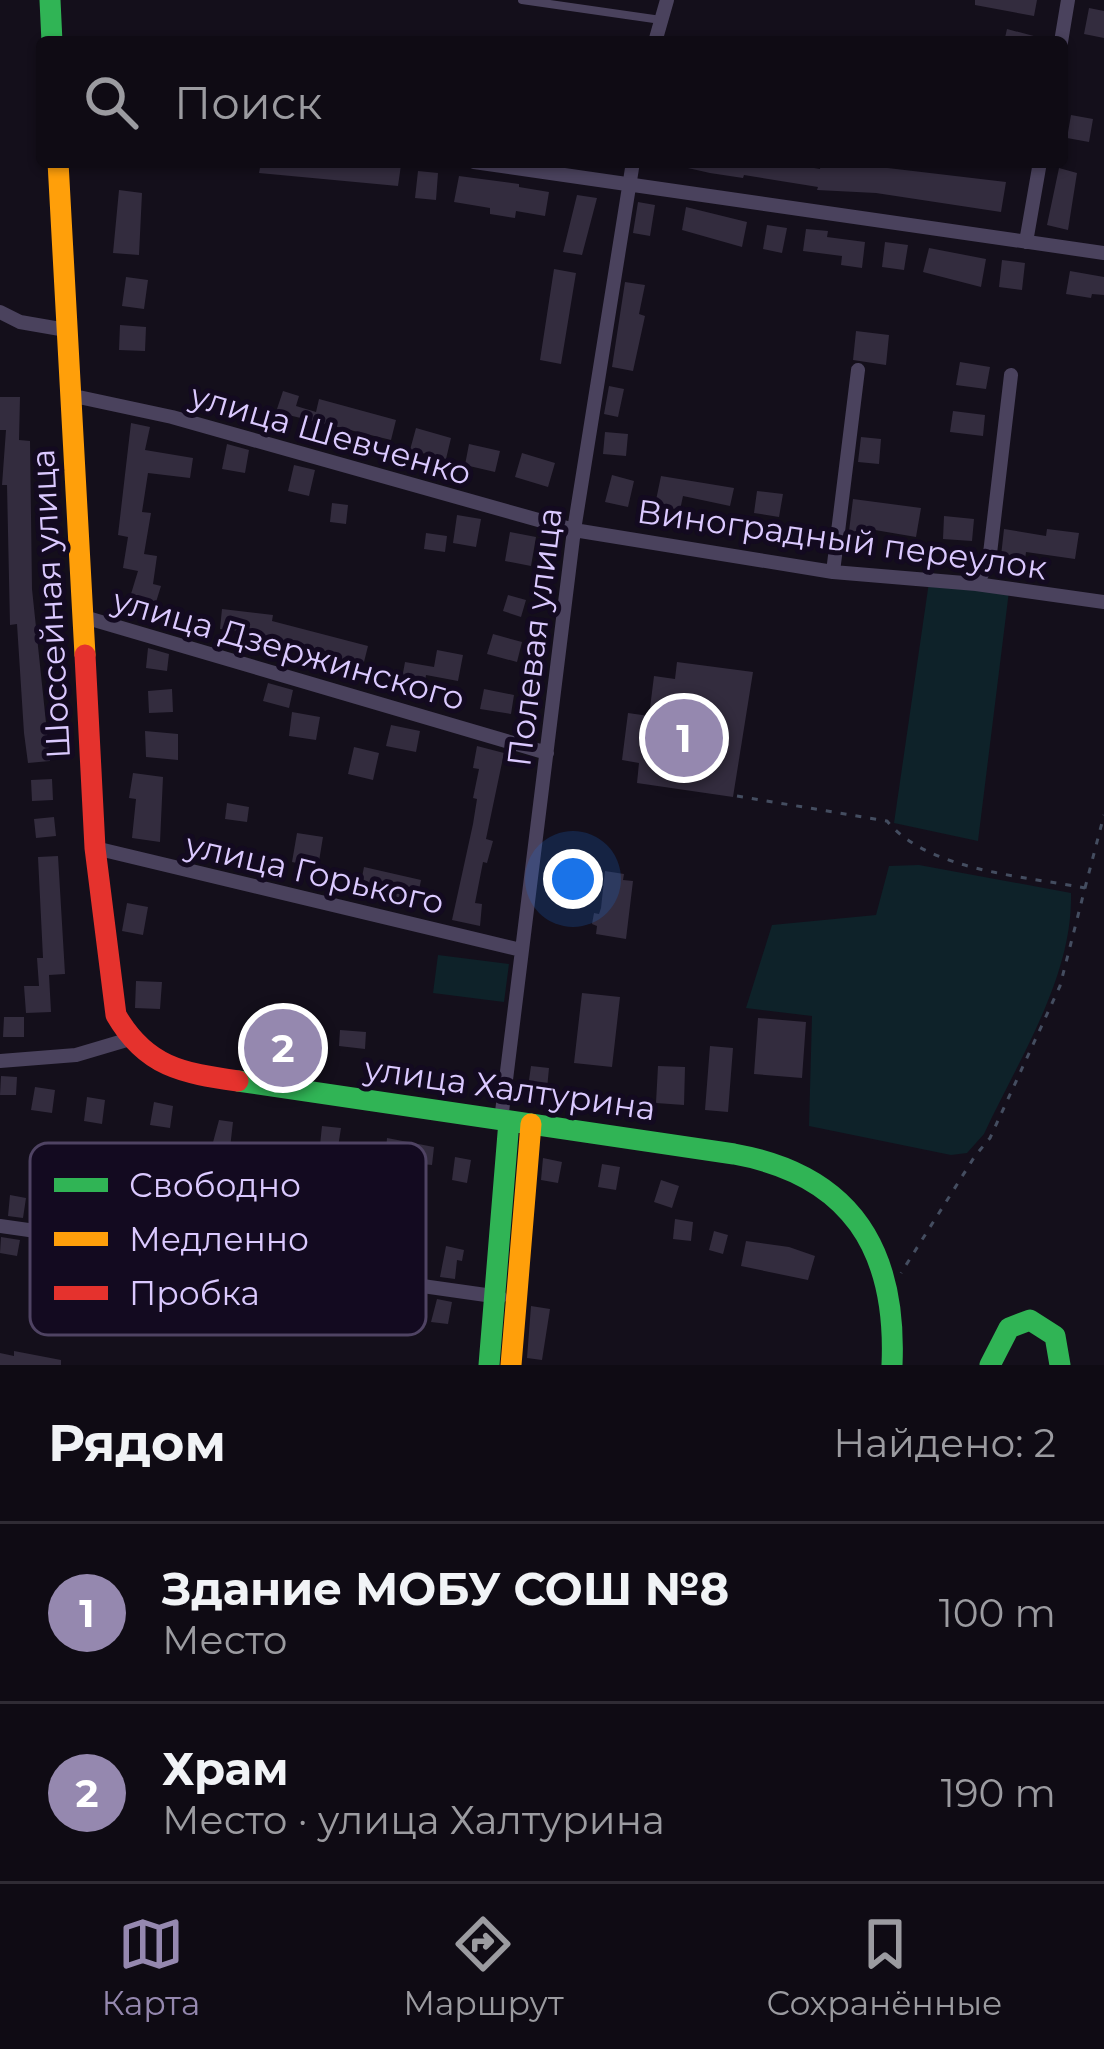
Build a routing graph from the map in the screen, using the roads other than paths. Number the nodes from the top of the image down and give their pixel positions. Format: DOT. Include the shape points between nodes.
graph roads {
  1 [pos="50,0"];
  2 [pos="522,0"];
  3 [pos="667,0"];
  4 [pos="1068,0"];
  5 [pos="661,20"];
  6 [pos="52,36"];
  7 [pos="657,36"];
  8 [pos="1061,36"];
  9 [pos="58,168"];
  10 [pos="515,168"];
  11 [pos="633,168"];
  12 [pos="1039,168"];
  13 [pos="630,185"];
  14 [pos="1026,242"];
  15 [pos="1104,253"];
  16 [pos="0,312"];
  17 [pos="66,330"];
  18 [pos="858,370"];
  19 [pos="1011,375"];
  20 [pos="74,395"];
  21 [pos="574,530"];
  22 [pos="833,572"];
  23 [pos="976,584"];
  24 [pos="1104,602"];
  25 [pos="84,616"];
  26 [pos="547,753"];
  27 [pos="95,848"];
  28 [pos="521,950"];
  29 [pos="130,1039"];
  30 [pos="0,1061"];
  31 [pos="514,1122"];
  32 [pos="0,1226"];
  33 [pos="30,1230"];
  34 [pos="426,1287"];
  35 [pos="505,1298"];
  36 [pos="489,1365"];
  37 [pos="511,1365"];
  38 [pos="892,1365"];
  39 [pos="990,1365"];
  40 [pos="1060,1365"];
  1 -- 6 [label="main road"];
  2 -- 5 [label="lane"];
  3 -- 5 [label="street"];
  4 -- 8 [label="street"];
  5 -- 7 [label="street"];
  9 -- 17 [label="main road, Шоссейная улица"];
  10 -- 13 [label="street"];
  11 -- 13 [label="street, Полевая улица"];
  12 -- 14 [label="street"];
  13 -- 14 [label="street"];
  13 -- 21 [label="street, Полевая улица"];
  14 -- 15 [label="street"];
  16 -- 17 [label="street"];
  17 -- 20 [label="main road, Шоссейная улица"];
  18 -- 22 [label="street"];
  19 -- 23 [label="street" via="989,562"];
  20 -- 21 [label="street, улица Шевченко"];
  20 -- 25 [label="main road, Шоссейная улица"];
  21 -- 22 [label="street, Виноградный переулок"];
  21 -- 26 [label="street, Полевая улица"];
  22 -- 23 [label="street, Виноградный переулок"];
  23 -- 24 [label="street, Виноградный переулок"];
  25 -- 26 [label="street, улица Дзержинского"];
  25 -- 27 [label="main road, Шоссейная улица"];
  26 -- 28 [label="street, Полевая улица"];
  27 -- 28 [label="street, улица Горького"];
  27 -- 29 [label="main road, Шоссейная улица" via="109,981"];
  28 -- 31 [label="street, Полевая улица"];
  29 -- 30 [label="street" via="76,1055"];
  29 -- 31 [label="main road, улица Халтурина" via="158,1064 205,1076"];
  31 -- 35 [label="main road"];
  31 -- 38 [label="main road, улица Халтурина" via="804,1173 828,1191 875,1255 890,1289"];
  32 -- 33 [label="street"];
  34 -- 35 [label="street"];
  35 -- 36 [label="main road"];
  35 -- 37 [label="main road"];
  39 -- 40 [label="main road" via="1009,1328 1030,1320 1059,1340"];
}
